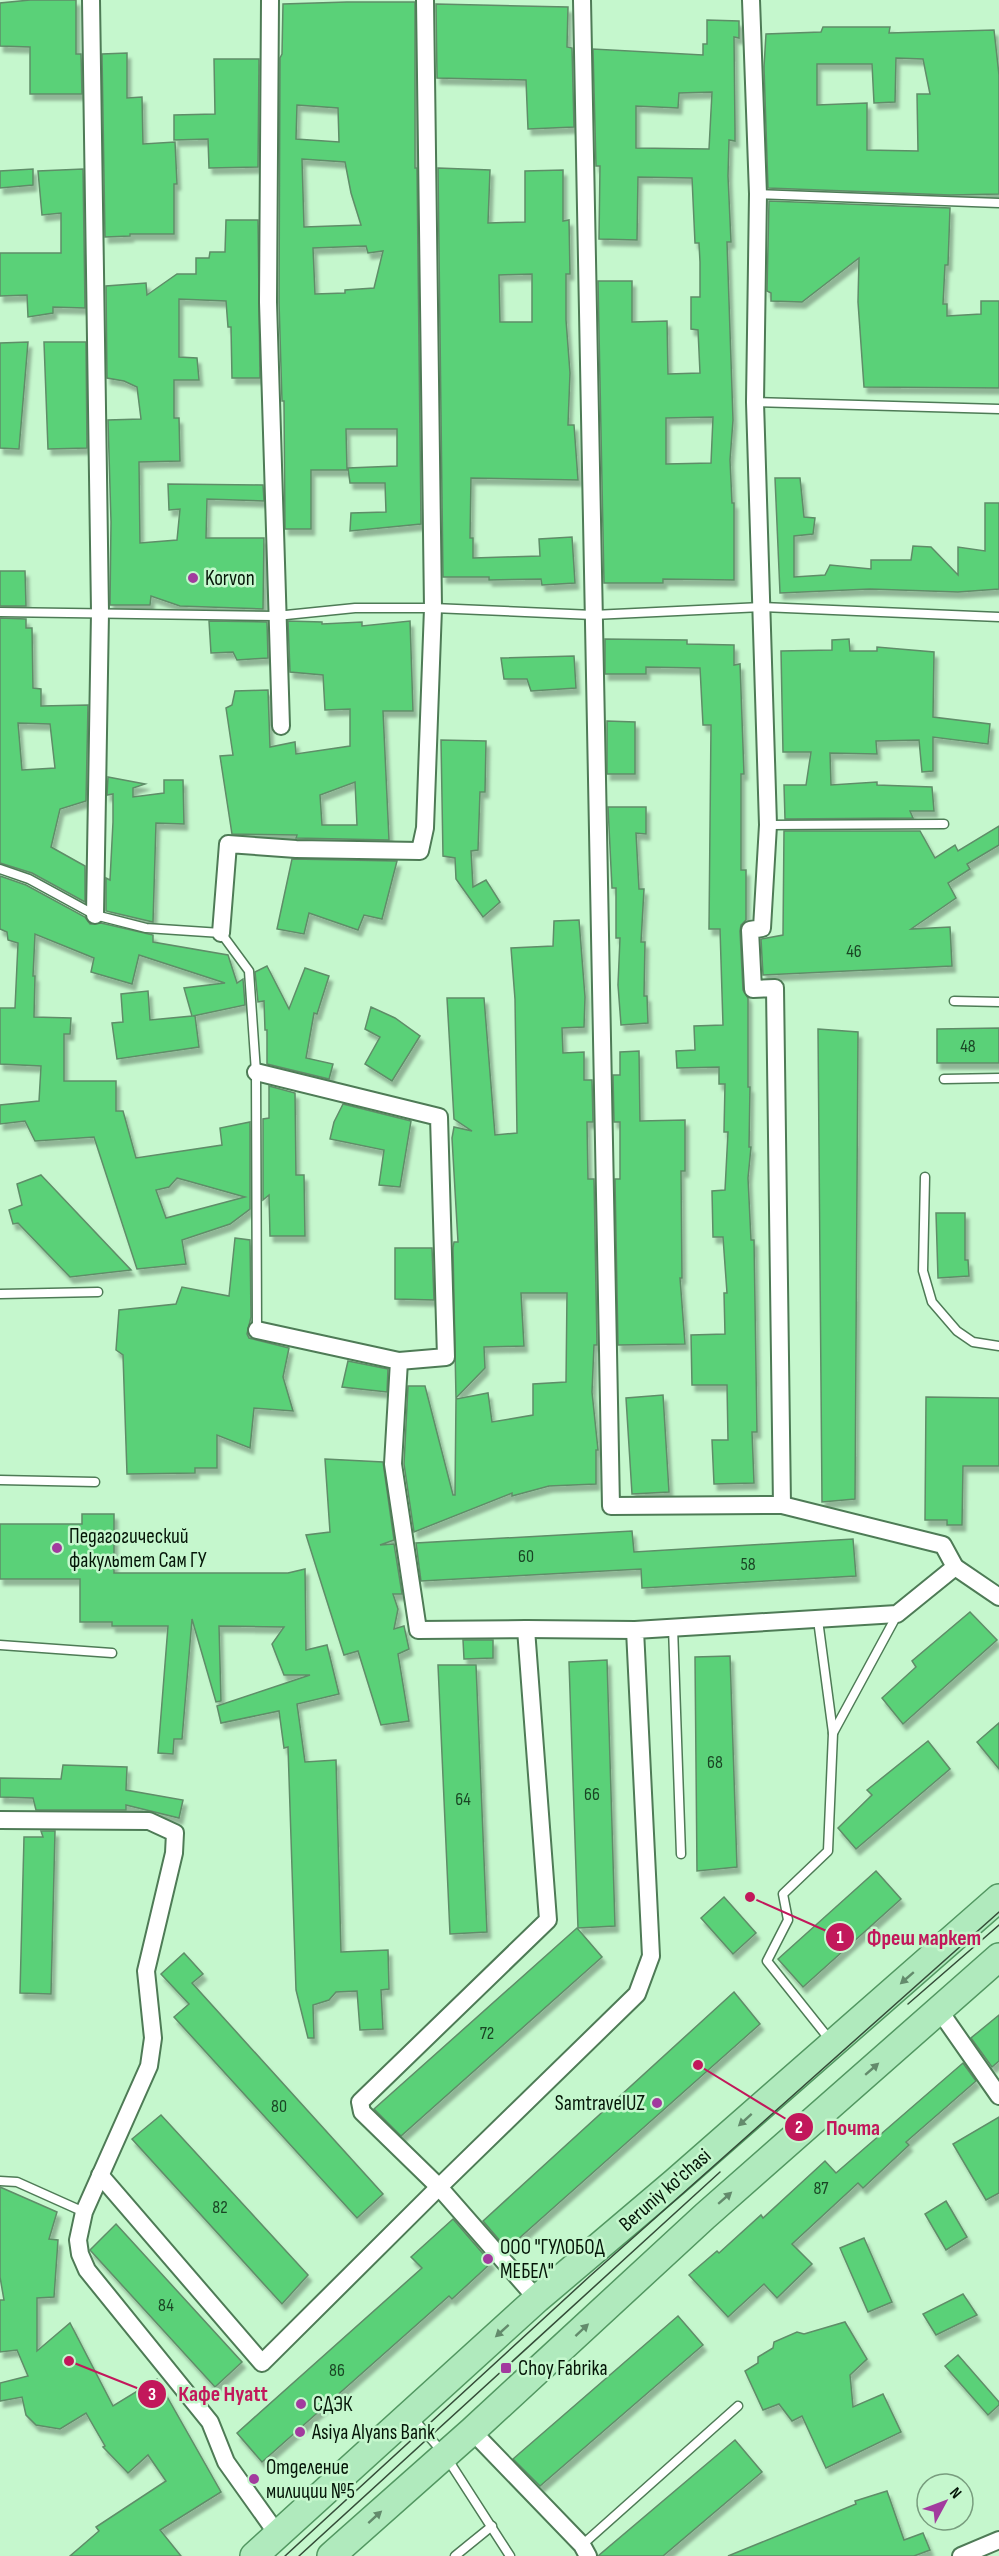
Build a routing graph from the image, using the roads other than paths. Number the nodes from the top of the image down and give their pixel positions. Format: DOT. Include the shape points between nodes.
graph roads {
  1 [pos="91,0"];
  2 [pos="270,0"];
  3 [pos="425,0"];
  4 [pos="582,0"];
  5 [pos="751,0"];
  6 [pos="758,194"];
  7 [pos="999,203"];
  8 [pos="755,402"];
  9 [pos="999,409"];
  10 [pos="762,607"];
  11 [pos="433,608"];
  12 [pos="0,612"];
  13 [pos="100,612"];
  14 [pos="593,615"];
  15 [pos="276,616"];
  16 [pos="999,617"];
  17 [pos="281,726"];
  18 [pos="944,824"];
  19 [pos="768,825"];
  20 [pos="0,870"];
  21 [pos="95,915"];
  22 [pos="220,933"];
  23 [pos="954,1001"];
  24 [pos="999,1002"];
  25 [pos="256,1072"];
  26 [pos="999,1078"];
  27 [pos="944,1079"];
  28 [pos="925,1177"];
  29 [pos="98,1292"];
  30 [pos="0,1294"];
  31 [pos="257,1330"];
  32 [pos="999,1346"];
  33 [pos="399,1361"];
  34 [pos="0,1480"];
  35 [pos="95,1482"];
  36 [pos="783,1505"];
  37 [pos="955,1567"];
  38 [pos="999,1597"];
  39 [pos="897,1614"];
  40 [pos="818,1620"];
  41 [pos="673,1627"];
  42 [pos="526,1629"];
  43 [pos="635,1630"];
  44 [pos="0,1645"];
  45 [pos="112,1653"];
  46 [pos="833,1733"];
  47 [pos="0,1820"];
  48 [pos="681,1854"];
  49 [pos="999,1898"];
  50 [pos="999,1957"];
  51 [pos="939,2010"];
  52 [pos="832,2043"];
  53 [pos="999,2096"];
  54 [pos="100,2175"];
  55 [pos="0,2181"];
  56 [pos="439,2187"];
  57 [pos="84,2212"];
  58 [pos="537,2299"];
  59 [pos="738,2406"];
  60 [pos="410,2415"];
  61 [pos="472,2431"];
  62 [pos="445,2455"];
  63 [pos="492,2526"];
  64 [pos="278,2535"];
  65 [pos="999,2540"];
  66 [pos="585,2551"];
  67 [pos="254,2556"];
  68 [pos="331,2556"];
  69 [pos="455,2556"];
  70 [pos="510,2556"];
  71 [pos="961,2556"];
  1 -- 13 [label="street"];
  2 -- 15 [label="street" via="268,302"];
  3 -- 11 [label="street"];
  4 -- 14 [label="street"];
  5 -- 6 [label="street"];
  6 -- 7 [label="lane"];
  6 -- 8 [label="street"];
  8 -- 9 [label="lane"];
  8 -- 10 [label="street"];
  10 -- 14 [label="lane"];
  10 -- 16 [label="lane"];
  10 -- 19 [label="street"];
  11 -- 14 [label="lane"];
  11 -- 15 [label="lane" via="355,608"];
  11 -- 22 [label="street" via="425,828 420,851 228,844"];
  12 -- 13 [label="lane"];
  13 -- 15 [label="lane"];
  13 -- 21 [label="street"];
  14 -- 36 [label="street" via="611,1506"];
  15 -- 17 [label="street"];
  18 -- 19 [label="lane"];
  19 -- 36 [label="street" via="762,928 750,930 753,989 775,988"];
  20 -- 21 [label="lane" via="29,879"];
  21 -- 22 [label="lane" via="146,928"];
  22 -- 25 [label="lane" via="249,971"];
  23 -- 24 [label="lane"];
  25 -- 31 [label="lane"];
  25 -- 33 [label="street" via="439,1117 446,1356"];
  26 -- 27 [label="lane"];
  28 -- 32 [label="lane" via="923,1271 932,1302 957,1331 973,1342"];
  29 -- 30 [label="lane"];
  31 -- 33 [label="street"];
  33 -- 42 [label="street" via="393,1464 418,1630"];
  34 -- 35 [label="lane"];
  36 -- 37 [label="street" via="943,1545"];
  37 -- 38 [label="street"];
  37 -- 39 [label="street"];
  39 -- 40 [label="street"];
  39 -- 46 [label="lane"];
  40 -- 41 [label="street"];
  40 -- 46 [label="lane"];
  41 -- 43 [label="street"];
  41 -- 48 [label="lane"];
  42 -- 43 [label="street"];
  42 -- 56 [label="street" via="548,1920 360,2103 362,2112"];
  43 -- 56 [label="street" via="651,1956 637,1994"];
  44 -- 45 [label="lane"];
  46 -- 52 [label="lane" via="828,1851 783,1894 788,1920 767,1961"];
  47 -- 54 [label="street" via="149,1821 175,1833 174,1853 146,1971 153,2038 148,2066"];
  49 -- 52 [label="main road, Beruniy ko'chasi, one-way"];
  50 -- 51 [label="main road"];
  51 -- 53 [label="street"];
  61 -- 51 [label="main road, one-way" via="705,2216"];
  52 -- 58 [label="main road, Beruniy ko'chasi, one-way"];
  54 -- 56 [label="street" via="262,2363"];
  54 -- 57 [label="street"];
  55 -- 57 [label="lane" via="17,2182"];
  56 -- 58 [label="street"];
  57 -- 64 [label="street" via="78,2240 87,2270 210,2422 226,2462"];
  58 -- 60 [label="main road, Beruniy ko'chasi, one-way"];
  59 -- 66 [label="lane"];
  60 -- 62 [label="lane"];
  60 -- 64 [label="main road, Beruniy ko'chasi"];
  61 -- 62 [label="main road"];
  61 -- 66 [label="street"];
  62 -- 63 [label="lane"];
  68 -- 62 [label="main road, one-way"];
  63 -- 69 [label="lane"];
  63 -- 70 [label="lane"];
  64 -- 67 [label="main road, Beruniy ko'chasi"];
  65 -- 71 [label="street"];
}
